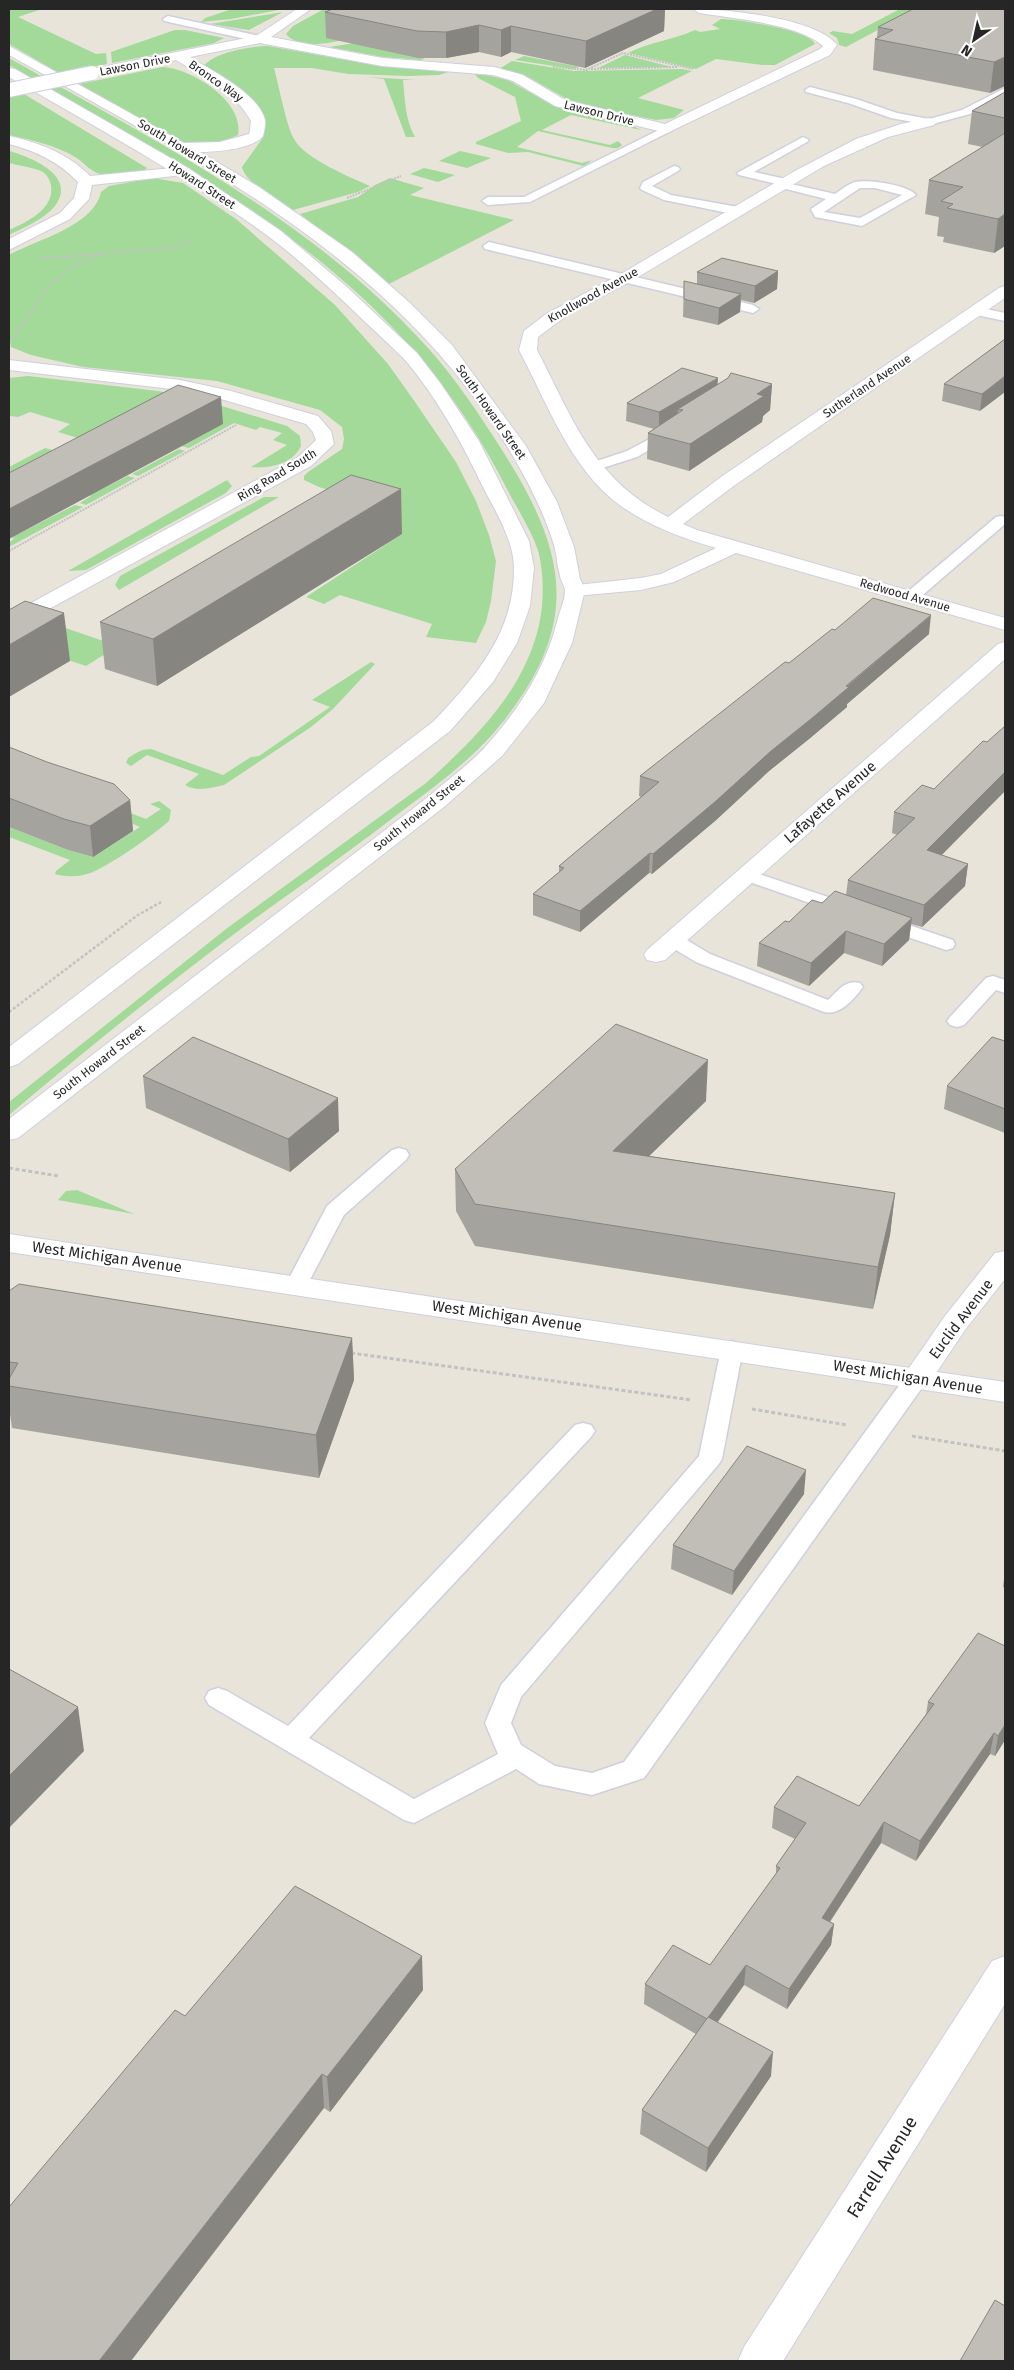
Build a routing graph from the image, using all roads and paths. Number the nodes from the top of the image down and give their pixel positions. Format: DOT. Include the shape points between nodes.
graph roads {
  1 [pos="305,9"];
  2 [pos="699,9"];
  3 [pos="168,19"];
  4 [pos="260,39"];
  5 [pos="9,50"];
  6 [pos="179,56"];
  7 [pos="544,66"];
  8 [pos="683,67"];
  9 [pos="588,69"];
  10 [pos="693,69"];
  11 [pos="9,71"];
  12 [pos="9,90"];
  13 [pos="810,90"];
  14 [pos="1005,91"];
  15 [pos="929,122"];
  16 [pos="667,130"];
  17 [pos="256,136"];
  18 [pos="9,140"];
  19 [pos="803,140"];
  20 [pos="182,147"];
  21 [pos="674,169"];
  22 [pos="183,171"];
  23 [pos="401,176"];
  24 [pos="86,181"];
  25 [pos="784,184"];
  26 [pos="254,190"];
  27 [pos="347,198"];
  28 [pos="837,198"];
  29 [pos="488,201"];
  30 [pos="738,211"];
  31 [pos="190,242"];
  32 [pos="9,245"];
  33 [pos="490,246"];
  34 [pos="106,252"];
  35 [pos="38,259"];
  36 [pos="624,278"];
  37 [pos="1005,291"];
  38 [pos="753,309"];
  39 [pos="977,311"];
  40 [pos="1005,318"];
  41 [pos="9,342"];
  42 [pos="9,365"];
  43 [pos="686,423"];
  44 [pos="236,425"];
  45 [pos="593,468"];
  46 [pos="1001,520"];
  47 [pos="669,525"];
  48 [pos="735,546"];
  49 [pos="9,551"];
  50 [pos="806,566"];
  51 [pos="575,590"];
  52 [pos="911,597"];
  53 [pos="9,623"];
  54 [pos="1005,624"];
  55 [pos="1005,648"];
  56 [pos="747,875"];
  57 [pos="164,900"];
  58 [pos="673,940"];
  59 [pos="946,944"];
  60 [pos="656,955"];
  61 [pos="1005,986"];
  62 [pos="853,987"];
  63 [pos="9,1012"];
  64 [pos="957,1021"];
  65 [pos="9,1059"];
  66 [pos="9,1132"];
  67 [pos="399,1155"];
  68 [pos="9,1168"];
  69 [pos="59,1176"];
  70 [pos="9,1243"];
  71 [pos="1005,1260"];
  72 [pos="296,1286"];
  73 [pos="732,1350"];
  74 [pos="343,1352"];
  75 [pos="917,1378"];
  76 [pos="1005,1392"];
  77 [pos="721,1404"];
  78 [pos="880,1430"];
  79 [pos="583,1431"];
  80 [pos="1005,1451"];
  81 [pos="218,1698"];
  82 [pos="291,1740"];
  83 [pos="517,1756"];
  84 [pos="1005,1972"];
  85 [pos="759,2361"];
  1 -- 4 [label="street, Lawson Drive"];
  2 -- 16 [label="street" via="800,28 828,40 830,45"];
  3 -- 4 [label="lane"];
  4 -- 6 [label="street, Lawson Drive"];
  4 -- 16 [label="street, Lawson Drive" via="382,62 494,71 518,78 560,103"];
  5 -- 20 [label="street, South Howard Street"];
  6 -- 12 [label="street, Lawson Drive, bridge"];
  6 -- 17 [label="street, Bronco Way" via="247,103 258,121"];
  7 -- 9 [label="path"];
  8 -- 9 [label="path"];
  8 -- 9 [label="path" via="623,53"];
  8 -- 10 [label="path"];
  11 -- 22 [label="street, Howard Street"];
  13 -- 15 [label="lane" via="895,116"];
  14 -- 15 [label="lane, Knollwood Avenue" via="966,112"];
  15 -- 25 [label="street, Knollwood Avenue" via="867,138"];
  16 -- 29 [label="lane" via="526,200"];
  17 -- 20 [label="street" via="238,144"];
  17 -- 26 [label="street" via="238,161 236,170"];
  18 -- 24 [label="street" via="63,159"];
  19 -- 25 [label="lane" via="743,173"];
  20 -- 26 [label="street, South Howard Street"];
  21 -- 30 [label="lane" via="647,184 646,188 668,198"];
  22 -- 24 [label="street"];
  22 -- 65 [label="street, Howard Street" via="275,234 341,290 411,357 465,433 519,541 524,568 520,606 507,643 482,682 442,726"];
  23 -- 27 [label="path"];
  24 -- 32 [label="street" via="81,199 65,216"];
  25 -- 28 [label="lane"];
  25 -- 30 [label="street, Knollwood Avenue"];
  26 -- 51 [label="street, South Howard Street" via="346,255 404,306 446,349 517,446 548,502"];
  28 -- 28 [label="lane" via="817,209 819,214 862,222 910,195 875,185 857,185"];
  30 -- 36 [label="street, Knollwood Avenue"];
  31 -- 34 [label="path" via="167,248"];
  33 -- 36 [label="lane"];
  34 -- 35 [label="path"];
  34 -- 41 [label="path" via="73,266 48,286 15,338"];
  36 -- 38 [label="lane"];
  36 -- 45 [label="street, Knollwood Avenue" via="545,322 528,340 528,350"];
  37 -- 39 [label="street, Sutherland Avenue"];
  39 -- 40 [label="lane"];
  39 -- 47 [label="street, Sutherland Avenue" via="728,480"];
  42 -- 53 [label="street, Ring Road South" via="180,385 226,394 312,420 325,437 325,444 318,452 296,466"];
  43 -- 45 [label="lane" via="632,454"];
  44 -- 49 [label="path"];
  45 -- 47 [label="street, Knollwood Avenue" via="626,499"];
  46 -- 52 [label="lane"];
  47 -- 48 [label="street, Knollwood Avenue"];
  48 -- 50 [label="street, Knollwood Avenue"];
  48 -- 51 [label="street" via="667,578 641,584"];
  50 -- 52 [label="street, Redwood Avenue"];
  51 -- 66 [label="street, South Howard Street" via="562,643 536,698 494,751 436,802"];
  52 -- 54 [label="street, Redwood Avenue"];
  55 -- 56 [label="street, Lafayette Avenue"];
  56 -- 58 [label="street, Lafayette Avenue"];
  56 -- 59 [label="lane"];
  57 -- 63 [label="path" via="138,915"];
  58 -- 60 [label="street, Lafayette Avenue"];
  58 -- 62 [label="lane" via="703,958 831,1008"];
  61 -- 64 [label="lane" via="994,982"];
  67 -- 72 [label="lane" via="335,1211"];
  68 -- 69 [label="path"];
  70 -- 72 [label="street, West Michigan Avenue"];
  71 -- 75 [label="street, Euclid Avenue"];
  72 -- 73 [label="street, West Michigan Avenue"];
  73 -- 75 [label="street, West Michigan Avenue"];
  73 -- 77 [label="lane"];
  74 -- 77 [label="path"];
  75 -- 76 [label="street, West Michigan Avenue"];
  75 -- 78 [label="lane"];
  77 -- 78 [label="path"];
  77 -- 83 [label="lane" via="710,1458 510,1692 498,1723 510,1752"];
  78 -- 80 [label="path"];
  78 -- 83 [label="lane" via="634,1770 592,1784 549,1776"];
  79 -- 82 [label="lane"];
  81 -- 82 [label="lane"];
  82 -- 83 [label="lane" via="414,1812"];
  84 -- 85 [label="street, Farrell Avenue"];
}
